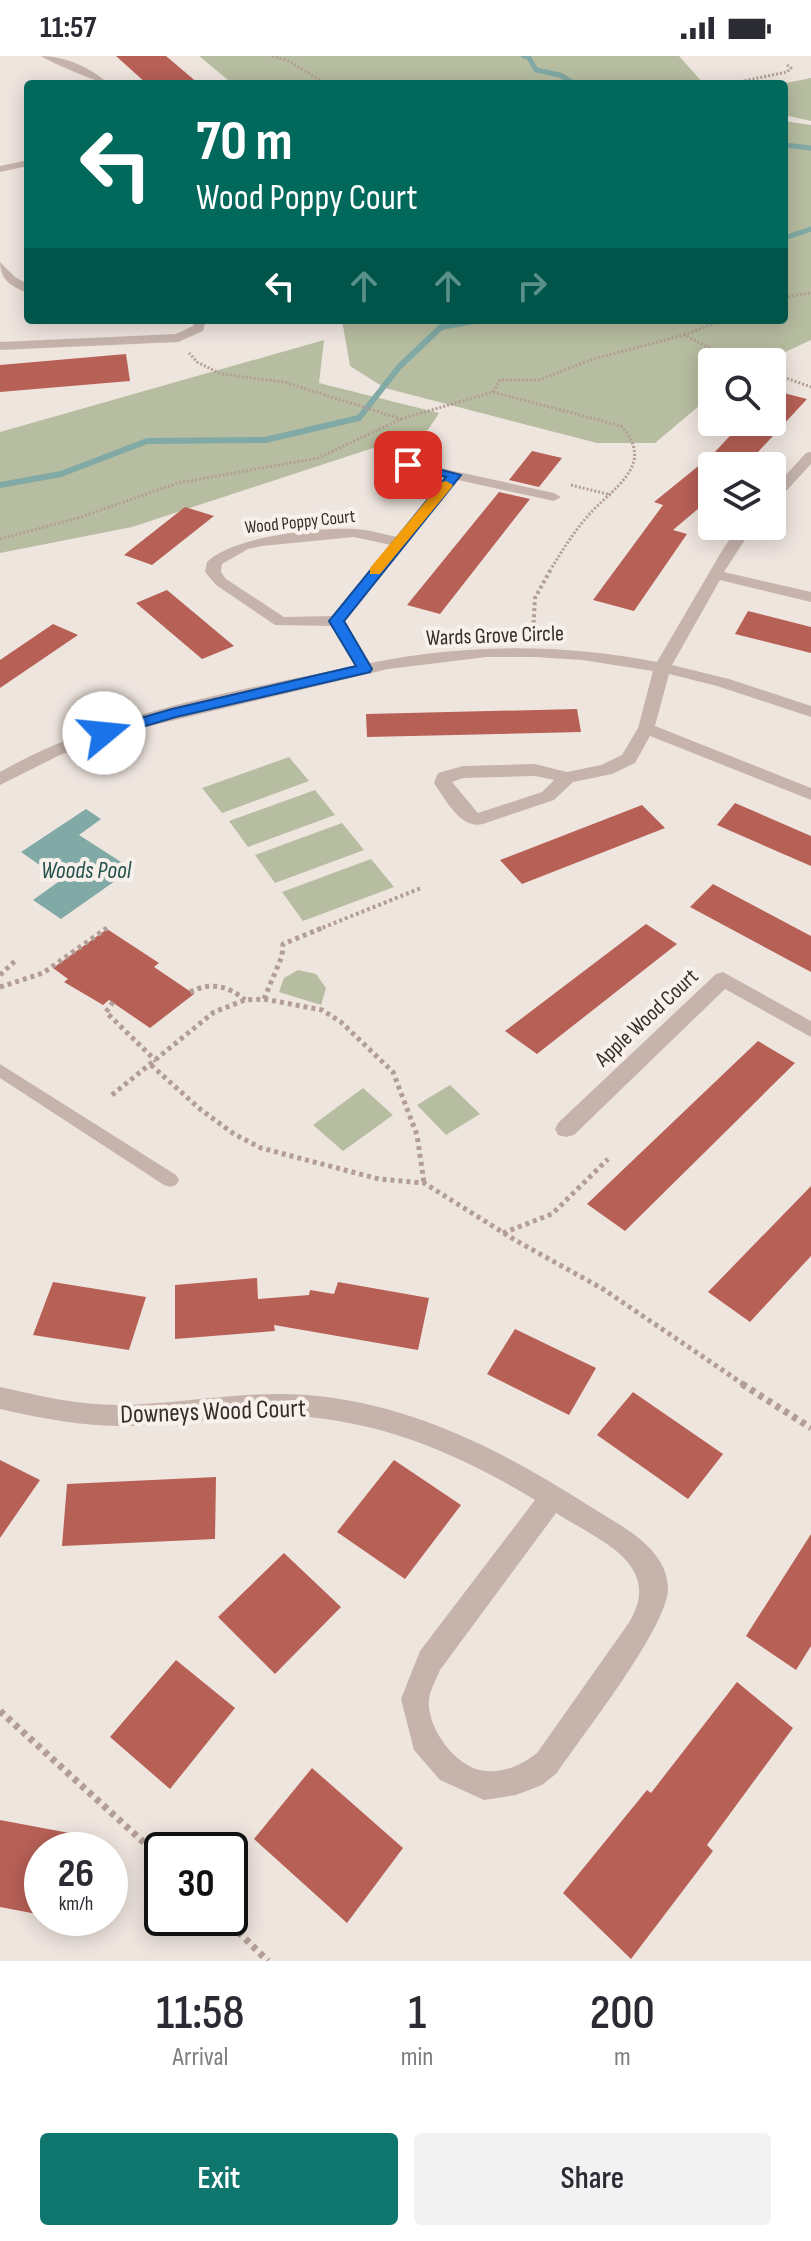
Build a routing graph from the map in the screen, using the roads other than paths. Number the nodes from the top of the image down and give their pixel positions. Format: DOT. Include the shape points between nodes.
graph roads {
  1 [pos="46,56"];
  2 [pos="98,80"];
  3 [pos="24,164"];
  4 [pos="1,171"];
  5 [pos="0,266"];
  6 [pos="24,287"];
  7 [pos="200,324"];
  8 [pos="0,346"];
  9 [pos="811,456"];
  10 [pos="408,465"];
  11 [pos="455,475"];
  12 [pos="786,483"];
  13 [pos="554,497"];
  14 [pos="737,540"];
  15 [pos="398,542"];
  16 [pos="717,575"];
  17 [pos="811,597"];
  18 [pos="337,621"];
  19 [pos="662,668"];
  20 [pos="365,669"];
  21 [pos="811,712"];
  22 [pos="646,728"];
  23 [pos="567,778"];
  24 [pos="0,779"];
  25 [pos="811,794"];
  26 [pos="811,1030"];
  27 [pos="0,1070"];
  28 [pos="566,1129"];
  29 [pos="170,1180"];
  30 [pos="0,1398"];
  31 [pos="553,1496"];
  1 -- 2 [label="street"];
  3 -- 4 [label="street"];
  5 -- 6 [label="street"];
  7 -- 8 [label="street" via="178,338"];
  9 -- 12 [label="street"];
  10 -- 11 [label="street"];
  11 -- 13 [label="street"];
  11 -- 15 [label="street"];
  14 -- 16 [label="street"];
  15 -- 18 [label="street"];
  15 -- 18 [label="street, Wood Poppy Court" via="354,533 262,542 215,562 213,572 221,582 281,622"];
  16 -- 17 [label="street"];
  16 -- 19 [label="street"];
  18 -- 20 [label="street"];
  19 -- 20 [label="street, Wards Grove Circle" via="526,653 445,655"];
  19 -- 21 [label="street, Wards Grove Circle"];
  19 -- 22 [label="street"];
  20 -- 24 [label="street, Wards Grove Circle" via="130,725 78,741"];
  22 -- 23 [label="street" via="629,759"];
  22 -- 25 [label="street"];
  23 -- 23 [label="street" via="535,770 463,772 444,777 443,783 477,820 548,796"];
  26 -- 28 [label="street, Apple Wood Court" via="723,979"];
  27 -- 29 [label="lane"];
  30 -- 31 [label="street, Downeys Wood Court" via="95,1415 260,1405 353,1413 459,1444"];
  31 -- 31 [label="street, Downeys Wood Court" via="647,1564 654,1579 653,1601 639,1630 547,1763 516,1781 484,1786 450,1770 431,1751 415,1699 430,1661"];
}
